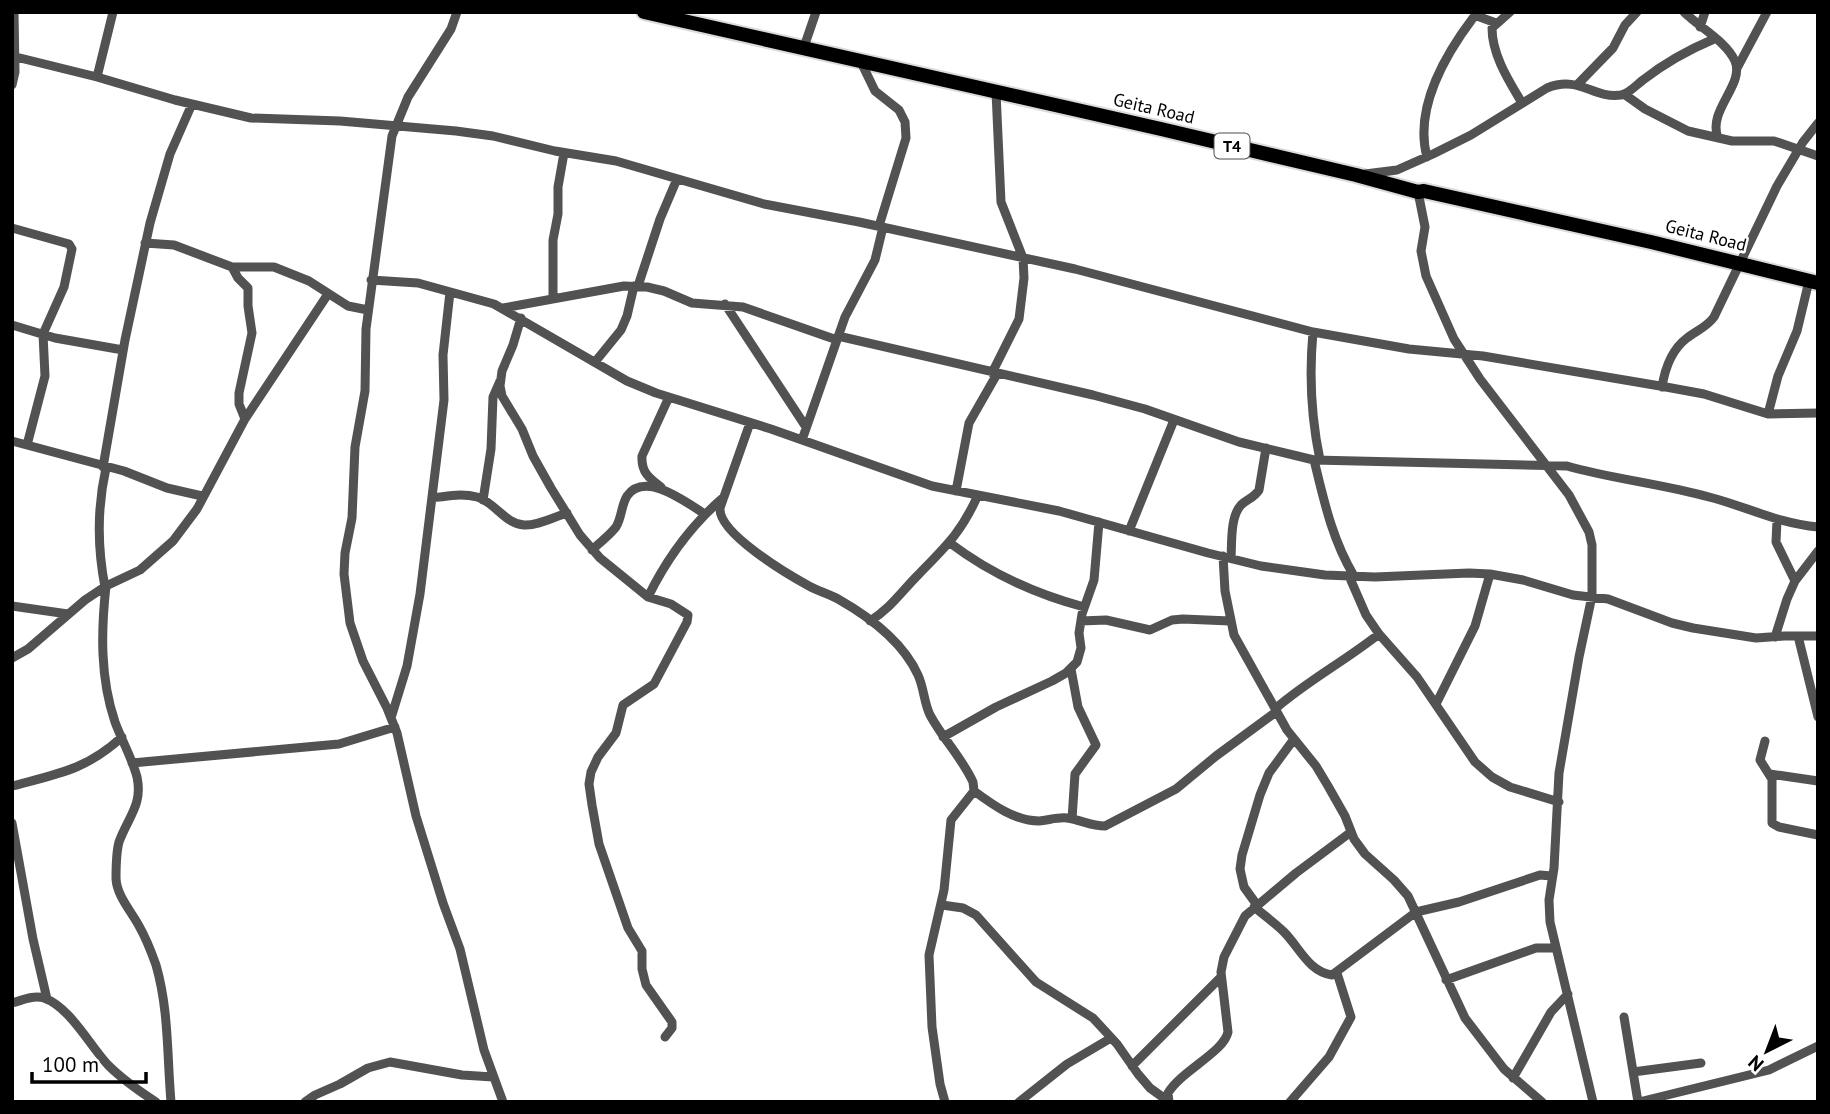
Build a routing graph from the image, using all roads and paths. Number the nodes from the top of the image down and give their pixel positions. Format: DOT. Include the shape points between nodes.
graph roads {
  1 [pos="14,12"];
  2 [pos="113,12"];
  3 [pos="457,12"];
  4 [pos="644,12"];
  5 [pos="816,12"];
  6 [pos="1510,12"];
  7 [pos="1637,12"];
  8 [pos="1684,12"];
  9 [pos="1705,12"];
  10 [pos="1767,12"];
  11 [pos="1496,23"];
  12 [pos="1700,27"];
  13 [pos="1714,38"];
  14 [pos="804,47"];
  15 [pos="14,56"];
  16 [pos="860,60"];
  17 [pos="1737,68"];
  18 [pos="97,77"];
  19 [pos="12,85"];
  20 [pos="1577,85"];
  21 [pos="996,92"];
  22 [pos="1624,94"];
  23 [pos="1522,103"];
  24 [pos="192,104"];
  25 [pos="1818,123"];
  26 [pos="396,125"];
  27 [pos="1718,138"];
  28 [pos="1798,150"];
  29 [pos="564,153"];
  30 [pos="1427,156"];
  31 [pos="1818,156"];
  32 [pos="1356,175"];
  33 [pos="677,179"];
  34 [pos="1418,192"];
  35 [pos="881,227"];
  36 [pos="12,228"];
  37 [pos="145,243"];
  38 [pos="1023,258"];
  39 [pos="1738,263"];
  40 [pos="232,267"];
  41 [pos="371,280"];
  42 [pos="1813,282"];
  43 [pos="636,286"];
  44 [pos="450,292"];
  45 [pos="328,294"];
  46 [pos="553,299"];
  47 [pos="725,304"];
  48 [pos="502,308"];
  49 [pos="368,310"];
  50 [pos="521,318"];
  51 [pos="12,325"];
  52 [pos="1313,332"];
  53 [pos="43,334"];
  54 [pos="837,338"];
  55 [pos="123,350"];
  56 [pos="1465,355"];
  57 [pos="595,362"];
  58 [pos="995,374"];
  59 [pos="501,378"];
  60 [pos="1662,387"];
  61 [pos="669,397"];
  62 [pos="1818,413"];
  63 [pos="1768,414"];
  64 [pos="245,419"];
  65 [pos="1174,420"];
  66 [pos="750,423"];
  67 [pos="806,427"];
  68 [pos="802,440"];
  69 [pos="12,441"];
  70 [pos="27,445"];
  71 [pos="1266,448"];
  72 [pos="1317,460"];
  73 [pos="1544,464"];
  74 [pos="104,467"];
  75 [pos="665,490"];
  76 [pos="956,491"];
  77 [pos="978,495"];
  78 [pos="202,496"];
  79 [pos="725,496"];
  80 [pos="432,498"];
  81 [pos="483,500"];
  82 [pos="567,513"];
  83 [pos="705,514"];
  84 [pos="1777,520"];
  85 [pos="1098,522"];
  86 [pos="1818,527"];
  87 [pos="1129,531"];
  88 [pos="950,543"];
  89 [pos="593,550"];
  90 [pos="1818,551"];
  91 [pos="1227,557"];
  92 [pos="1490,574"];
  93 [pos="1351,576"];
  94 [pos="1795,581"];
  95 [pos="106,586"];
  96 [pos="1592,596"];
  97 [pos="648,597"];
  98 [pos="12,606"];
  99 [pos="1084,607"];
  100 [pos="68,614"];
  101 [pos="870,621"];
  102 [pos="1081,621"];
  103 [pos="1230,621"];
  104 [pos="1379,634"];
  105 [pos="1798,636"];
  106 [pos="1818,636"];
  107 [pos="1775,637"];
  108 [pos="12,659"];
  109 [pos="1071,669"];
  110 [pos="1436,704"];
  111 [pos="1275,711"];
  112 [pos="1818,717"];
  113 [pos="393,723"];
  114 [pos="122,737"];
  115 [pos="943,737"];
  116 [pos="1294,739"];
  117 [pos="1765,741"];
  118 [pos="132,763"];
  119 [pos="1770,774"];
  120 [pos="1818,781"];
  121 [pos="12,786"];
  122 [pos="974,791"];
  123 [pos="1559,803"];
  124 [pos="1072,819"];
  125 [pos="12,823"];
  126 [pos="1351,832"];
  127 [pos="1818,835"];
  128 [pos="1552,876"];
  129 [pos="942,905"];
  130 [pos="1256,906"];
  131 [pos="1416,912"];
  132 [pos="1556,948"];
  133 [pos="1337,973"];
  134 [pos="1221,977"];
  135 [pos="1446,980"];
  136 [pos="1568,994"];
  137 [pos="47,999"];
  138 [pos="12,1003"];
  139 [pos="1624,1017"];
  140 [pos="665,1037"];
  141 [pos="1111,1038"];
  142 [pos="1818,1046"];
  143 [pos="1701,1063"];
  144 [pos="1132,1066"];
  145 [pos="1633,1072"];
  146 [pos="493,1077"];
  147 [pos="1513,1077"];
  148 [pos="1169,1101"];
  149 [pos="156,1102"];
  150 [pos="171,1102"];
  151 [pos="305,1102"];
  152 [pos="503,1102"];
  153 [pos="945,1102"];
  154 [pos="1019,1102"];
  155 [pos="1290,1102"];
  156 [pos="1542,1102"];
  157 [pos="1593,1102"];
  158 [pos="1638,1102"];
  1 -- 15 [label="street"];
  2 -- 18 [label="street"];
  3 -- 26 [label="street"];
  4 -- 14 [label="highway, Geita Road / T4"];
  5 -- 14 [label="street"];
  6 -- 11 [label="street"];
  7 -- 20 [label="street" via="1613,48"];
  8 -- 12 [label="street"];
  9 -- 12 [label="street"];
  10 -- 17 [label="street"];
  11 -- 23 [label="street" via="1492,28 1494,45"];
  11 -- 30 [label="street" via="1473,18 1451,51 1427,110"];
  12 -- 13 [label="street"];
  13 -- 17 [label="street"];
  13 -- 22 [label="street" via="1667,61"];
  14 -- 16 [label="highway, Geita Road / T4"];
  15 -- 18 [label="street"];
  15 -- 19 [label="street"];
  16 -- 21 [label="highway, Geita Road / T4"];
  16 -- 35 [label="street" via="875,90 899,110 905,122 906,138"];
  17 -- 27 [label="street" via="1715,124"];
  18 -- 24 [label="street"];
  20 -- 22 [label="street" via="1600,93"];
  20 -- 23 [label="street" via="1558,84"];
  21 -- 32 [label="highway, Geita Road / T4"];
  21 -- 38 [label="street" via="1001,202"];
  22 -- 27 [label="street" via="1688,131"];
  23 -- 30 [label="street"];
  24 -- 26 [label="street" via="251,118"];
  24 -- 37 [label="street" via="170,154"];
  25 -- 28 [label="street"];
  26 -- 29 [label="street" via="493,136"];
  26 -- 41 [label="street"];
  27 -- 28 [label="street" via="1774,141"];
  28 -- 31 [label="street"];
  28 -- 39 [label="street"];
  29 -- 33 [label="street" via="616,161"];
  29 -- 46 [label="street" via="553,240"];
  30 -- 32 [label="street" via="1398,170"];
  32 -- 34 [label="highway, Geita Road / T4"];
  33 -- 35 [label="street" via="764,204"];
  33 -- 43 [label="street"];
  34 -- 39 [label="highway, Geita Road / T4"];
  34 -- 56 [label="street" via="1425,227 1421,251 1426,276"];
  35 -- 38 [label="street"];
  35 -- 54 [label="street" via="875,260"];
  36 -- 53 [label="street" via="69,244 72,249 61,296"];
  37 -- 40 [label="street" via="174,245"];
  37 -- 55 [label="street"];
  38 -- 52 [label="street"];
  38 -- 58 [label="street" via="1019,319"];
  39 -- 42 [label="highway, Geita Road / T4"];
  39 -- 60 [label="street" via="1714,317 1684,340 1669,360"];
  40 -- 45 [label="street" via="274,267"];
  40 -- 64 [label="street" via="248,288 252,324 239,404"];
  41 -- 44 [label="street" via="418,283"];
  41 -- 49 [label="street"];
  42 -- 63 [label="street"];
  43 -- 46 [label="street"];
  43 -- 47 [label="street" via="692,303"];
  43 -- 57 [label="street" via="621,330"];
  44 -- 48 [label="street"];
  44 -- 80 [label="street"];
  45 -- 49 [label="street" via="348,306"];
  45 -- 64 [label="street"];
  46 -- 48 [label="street"];
  47 -- 54 [label="street"];
  47 -- 67 [label="street"];
  48 -- 50 [label="street"];
  49 -- 113 [label="street" via="365,391 355,447 344,574 353,634"];
  50 -- 57 [label="street"];
  50 -- 59 [label="street"];
  51 -- 53 [label="street"];
  52 -- 56 [label="street"];
  52 -- 72 [label="street" via="1310,360"];
  53 -- 55 [label="street"];
  53 -- 70 [label="street" via="45,376"];
  54 -- 58 [label="street"];
  54 -- 67 [label="street"];
  55 -- 74 [label="street"];
  56 -- 60 [label="street"];
  56 -- 73 [label="street"];
  57 -- 61 [label="street"];
  58 -- 65 [label="street" via="1093,395"];
  58 -- 76 [label="street" via="969,423"];
  59 -- 81 [label="street" via="493,397"];
  59 -- 82 [label="street" via="502,396"];
  60 -- 63 [label="street" via="1704,394"];
  61 -- 66 [label="street"];
  61 -- 75 [label="street" via="641,465"];
  62 -- 63 [label="street"];
  64 -- 78 [label="street"];
  65 -- 71 [label="street"];
  65 -- 87 [label="street"];
  66 -- 68 [label="street"];
  66 -- 79 [label="street"];
  67 -- 68 [label="street"];
  68 -- 76 [label="street"];
  69 -- 70 [label="street"];
  70 -- 74 [label="street"];
  71 -- 72 [label="street"];
  71 -- 91 [label="street" via="1259,490 1242,503 1236,515"];
  72 -- 73 [label="street"];
  72 -- 93 [label="street" via="1323,504"];
  73 -- 84 [label="street" via="1710,497"];
  73 -- 96 [label="street" via="1569,495 1589,532"];
  74 -- 78 [label="street"];
  74 -- 95 [label="street" via="99,545"];
  75 -- 83 [label="street"];
  75 -- 89 [label="street" via="649,486 632,491 617,525"];
  76 -- 77 [label="street"];
  77 -- 85 [label="street"];
  77 -- 88 [label="street"];
  78 -- 95 [label="street" via="197,509 160,554 140,570"];
  79 -- 83 [label="street"];
  79 -- 101 [label="street" via="719,514 730,530 767,560"];
  80 -- 81 [label="street" via="461,495"];
  80 -- 113 [label="street" via="413,637"];
  81 -- 82 [label="street" via="513,523 526,526"];
  82 -- 89 [label="street"];
  83 -- 97 [label="street" via="670,556"];
  84 -- 86 [label="street"];
  84 -- 94 [label="street" via="1776,541"];
  85 -- 87 [label="street"];
  85 -- 99 [label="street" via="1094,580"];
  87 -- 91 [label="street"];
  88 -- 99 [label="street" via="1028,590"];
  88 -- 101 [label="street"];
  89 -- 97 [label="street"];
  90 -- 94 [label="street"];
  91 -- 93 [label="street" via="1297,572"];
  91 -- 103 [label="street" via="1225,590"];
  92 -- 93 [label="street"];
  92 -- 96 [label="street"];
  92 -- 110 [label="street" via="1475,626"];
  93 -- 104 [label="street"];
  94 -- 107 [label="street"];
  95 -- 100 [label="street"];
  95 -- 114 [label="street" via="102,647 107,687"];
  96 -- 107 [label="street" via="1672,623 1756,638"];
  96 -- 123 [label="street" via="1559,773"];
  97 -- 140 [label="street" via="680,608 688,615 687,622 654,684 623,705 615,733 594,765 589,784 599,844 628,928 642,951 646,985 672,1023"];
  98 -- 100 [label="street"];
  99 -- 102 [label="street"];
  100 -- 108 [label="street"];
  101 -- 115 [label="street" via="912,663 926,707"];
  102 -- 103 [label="street" via="1106,620 1150,630 1172,620"];
  102 -- 109 [label="street" via="1080,656"];
  103 -- 111 [label="street"];
  104 -- 110 [label="street"];
  104 -- 111 [label="street" via="1307,682"];
  105 -- 106 [label="street"];
  105 -- 107 [label="street"];
  105 -- 112 [label="street"];
  109 -- 115 [label="street"];
  109 -- 124 [label="street" via="1079,707 1096,745 1074,774"];
  110 -- 123 [label="street" via="1475,762 1492,776"];
  111 -- 116 [label="street"];
  111 -- 124 [label="street" via="1162,797 1105,826"];
  113 -- 118 [label="street" via="340,744"];
  113 -- 146 [label="street"];
  114 -- 118 [label="street"];
  114 -- 121 [label="street" via="80,766"];
  115 -- 122 [label="street" via="969,773"];
  116 -- 126 [label="street" via="1322,776"];
  116 -- 130 [label="street" via="1269,773 1242,855 1244,887"];
  117 -- 119 [label="street" via="1759,760"];
  118 -- 150 [label="street" via="139,794 117,852 116,881 157,970 167,1020"];
  119 -- 120 [label="street"];
  119 -- 127 [label="street" via="1772,823"];
  122 -- 124 [label="street" via="999,810 1028,819"];
  122 -- 129 [label="street" via="951,820"];
  123 -- 128 [label="street"];
  125 -- 137 [label="street"];
  126 -- 130 [label="street"];
  126 -- 131 [label="street" via="1365,854 1408,896"];
  128 -- 131 [label="street" via="1540,875"];
  128 -- 132 [label="street" via="1550,922"];
  129 -- 141 [label="street" via="976,915 1036,982 1093,1018"];
  129 -- 153 [label="street" via="929,955 932,1027"];
  130 -- 133 [label="street" via="1291,939 1310,965 1325,974"];
  130 -- 134 [label="street" via="1235,934"];
  131 -- 133 [label="street"];
  131 -- 135 [label="street"];
  132 -- 135 [label="street" via="1536,948"];
  132 -- 136 [label="street"];
  133 -- 155 [label="street" via="1351,1017 1329,1057"];
  134 -- 144 [label="street"];
  134 -- 148 [label="street" via="1226,1040 1177,1080 1168,1093"];
  135 -- 147 [label="street" via="1465,1018"];
  136 -- 147 [label="street" via="1551,1013"];
  136 -- 157 [label="street"];
  137 -- 138 [label="street" via="35,996"];
  137 -- 149 [label="street" via="77,1025 124,1082"];
  139 -- 145 [label="street"];
  141 -- 144 [label="street"];
  141 -- 154 [label="street" via="1067,1064"];
  142 -- 158 [label="street" via="1769,1070"];
  143 -- 145 [label="street"];
  144 -- 148 [label="street" via="1150,1088"];
  145 -- 158 [label="street"];
  146 -- 151 [label="street" via="390,1062 368,1068"];
  146 -- 152 [label="street"];
  147 -- 156 [label="street"];
}
